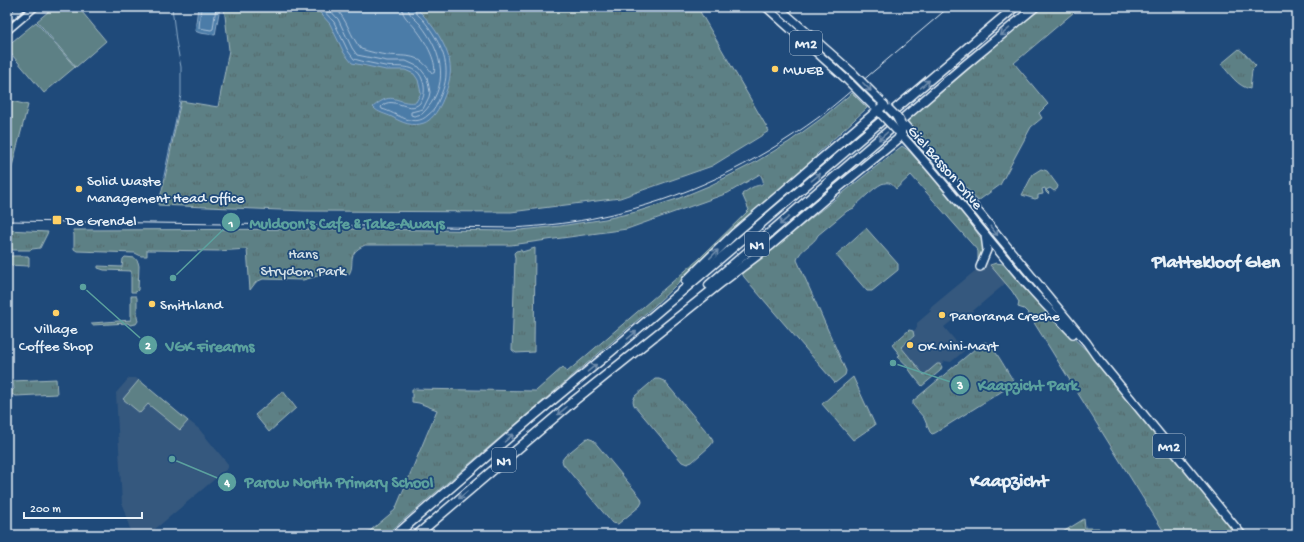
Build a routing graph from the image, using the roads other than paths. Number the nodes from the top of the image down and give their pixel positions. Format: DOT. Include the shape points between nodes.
graph roads {
  1 [pos="22,7"];
  2 [pos="35,7"];
  3 [pos="766,7"];
  4 [pos="778,7"];
  5 [pos="1015,7"];
  6 [pos="1034,7"];
  7 [pos="7,20"];
  8 [pos="7,31"];
  9 [pos="885,105"];
  10 [pos="877,110"];
  11 [pos="900,126"];
  12 [pos="984,232"];
  13 [pos="980,267"];
  14 [pos="656,314"];
  15 [pos="1096,356"];
  16 [pos="592,386"];
  17 [pos="396,535"];
  18 [pos="417,535"];
  19 [pos="1242,535"];
  1 -- 7 [label="main road"];
  2 -- 8 [label="main road"];
  3 -- 10 [label="main road, Giel Basson Drive / M12, bridge"];
  4 -- 9 [label="main road, Giel Basson Drive / M12, one-way, bridge"];
  14 -- 5 [label="highway, N1, one-way"];
  6 -- 16 [label="highway, N1, one-way"];
  9 -- 10 [label="highway"];
  9 -- 11 [label="main road, Giel Basson Drive / M12, bridge"];
  10 -- 11 [label="main road, Giel Basson Drive / M12, bridge"];
  14 -- 10 [label="highway, one-way" via="734,234"];
  11 -- 12 [label="main road, Giel Basson Drive / M12" via="918,153"];
  11 -- 15 [label="main road, Giel Basson Drive / M12, one-way" via="920,141"];
  11 -- 16 [label="highway" via="898,139 771,245"];
  12 -- 13 [label="main road" via="987,248"];
  12 -- 15 [label="main road, Giel Basson Drive / M12" via="1032,290"];
  17 -- 14 [label="highway, N1, one-way"];
  15 -- 19 [label="main road, Giel Basson Drive / M12"];
  16 -- 18 [label="highway, N1, one-way"];
}
